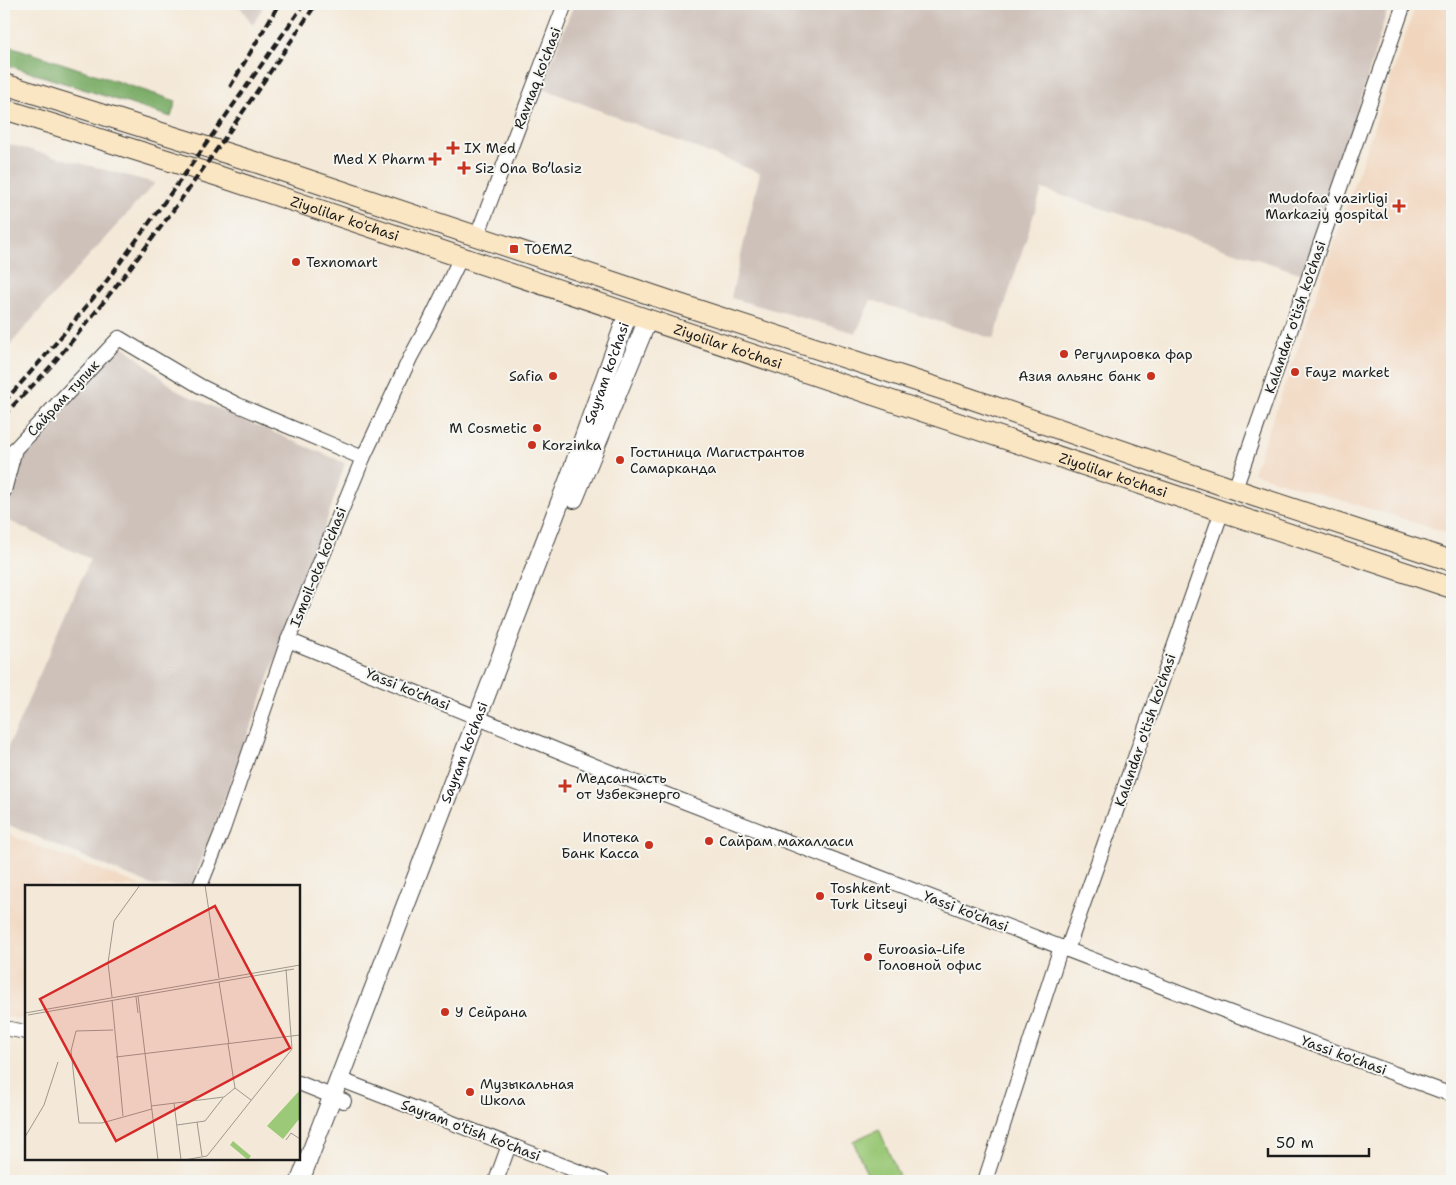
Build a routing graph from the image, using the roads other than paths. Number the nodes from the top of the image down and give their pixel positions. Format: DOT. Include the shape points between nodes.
graph roads {
  1 [pos="565,4"];
  2 [pos="1404,4"];
  3 [pos="4,84"];
  4 [pos="4,109"];
  5 [pos="477,236"];
  6 [pos="461,257"];
  7 [pos="648,293"];
  8 [pos="628,313"];
  9 [pos="648,319"];
  10 [pos="969,398"];
  11 [pos="961,424"];
  12 [pos="363,458"];
  13 [pos="1235,488"];
  14 [pos="4,490"];
  15 [pos="1222,511"];
  16 [pos="1336,524"];
  17 [pos="1329,546"];
  18 [pos="1452,561"];
  19 [pos="1452,588"];
  20 [pos="288,640"];
  21 [pos="483,720"];
  22 [pos="200,885"];
  23 [pos="1064,949"];
  24 [pos="4,1028"];
  25 [pos="25,1032"];
  26 [pos="345,1081"];
  27 [pos="300,1084"];
  28 [pos="1452,1095"];
  29 [pos="339,1098"];
  30 [pos="509,1145"];
  31 [pos="300,1181"];
  32 [pos="313,1181"];
  33 [pos="496,1181"];
  34 [pos="602,1181"];
  35 [pos="985,1181"];
  1 -- 5 [label="street, Ravnaq ko'chasi"];
  2 -- 13 [label="street, Kalandar o'tish ko'chasi"];
  3 -- 5 [label="main road, Ziyolilar ko'chasi" via="243,158"];
  4 -- 6 [label="main road, Ziyolilar ko'chasi"];
  5 -- 7 [label="main road, Ziyolilar ko'chasi"];
  6 -- 8 [label="main road, Ziyolilar ko'chasi"];
  6 -- 12 [label="street, Ismoil-ota ko'chasi"];
  7 -- 8 [label="main road, Sayram ko'chasi"];
  7 -- 9 [label="main road, Sayram ko'chasi"];
  7 -- 10 [label="main road, Ziyolilar ko'chasi"];
  8 -- 9 [label="main road, Ziyolilar ko'chasi"];
  8 -- 21 [label="street, Sayram ko'chasi"];
  9 -- 11 [label="main road, Ziyolilar ko'chasi"];
  9 -- 21 [label="street, Sayram ko'chasi"];
  10 -- 11 [label="main road"];
  10 -- 13 [label="main road, Ziyolilar ko'chasi"];
  11 -- 15 [label="main road, Ziyolilar ko'chasi"];
  12 -- 14 [label="street, Сайрам тупик" via="238,406 119,338 15,449"];
  12 -- 20 [label="street, Ismoil-ota ko'chasi"];
  13 -- 16 [label="main road, Ziyolilar ko'chasi"];
  15 -- 17 [label="main road, Ziyolilar ko'chasi"];
  15 -- 23 [label="street, Kalandar o'tish ko'chasi"];
  16 -- 17 [label="main road"];
  16 -- 18 [label="main road, Ziyolilar ko'chasi"];
  17 -- 19 [label="main road, Ziyolilar ko'chasi"];
  20 -- 21 [label="street, Yassi ko'chasi"];
  20 -- 22 [label="street, Ismoil-ota ko'chasi" via="223,830"];
  21 -- 23 [label="street, Yassi ko'chasi" via="643,786"];
  21 -- 26 [label="street, Sayram ko'chasi"];
  23 -- 28 [label="street, Yassi ko'chasi"];
  23 -- 35 [label="street, Kalandar o'tish ko'chasi"];
  24 -- 25 [label="street"];
  26 -- 29 [label="street, Sayram ko'chasi"];
  26 -- 30 [label="street, Sayram o'tish ko'chasi"];
  27 -- 29 [label="street"];
  29 -- 31 [label="street, Sayram ko'chasi"];
  29 -- 32 [label="street, Sayram ko'chasi"];
  30 -- 33 [label="street"];
  30 -- 34 [label="street, Sayram o'tish ko'chasi"];
}
